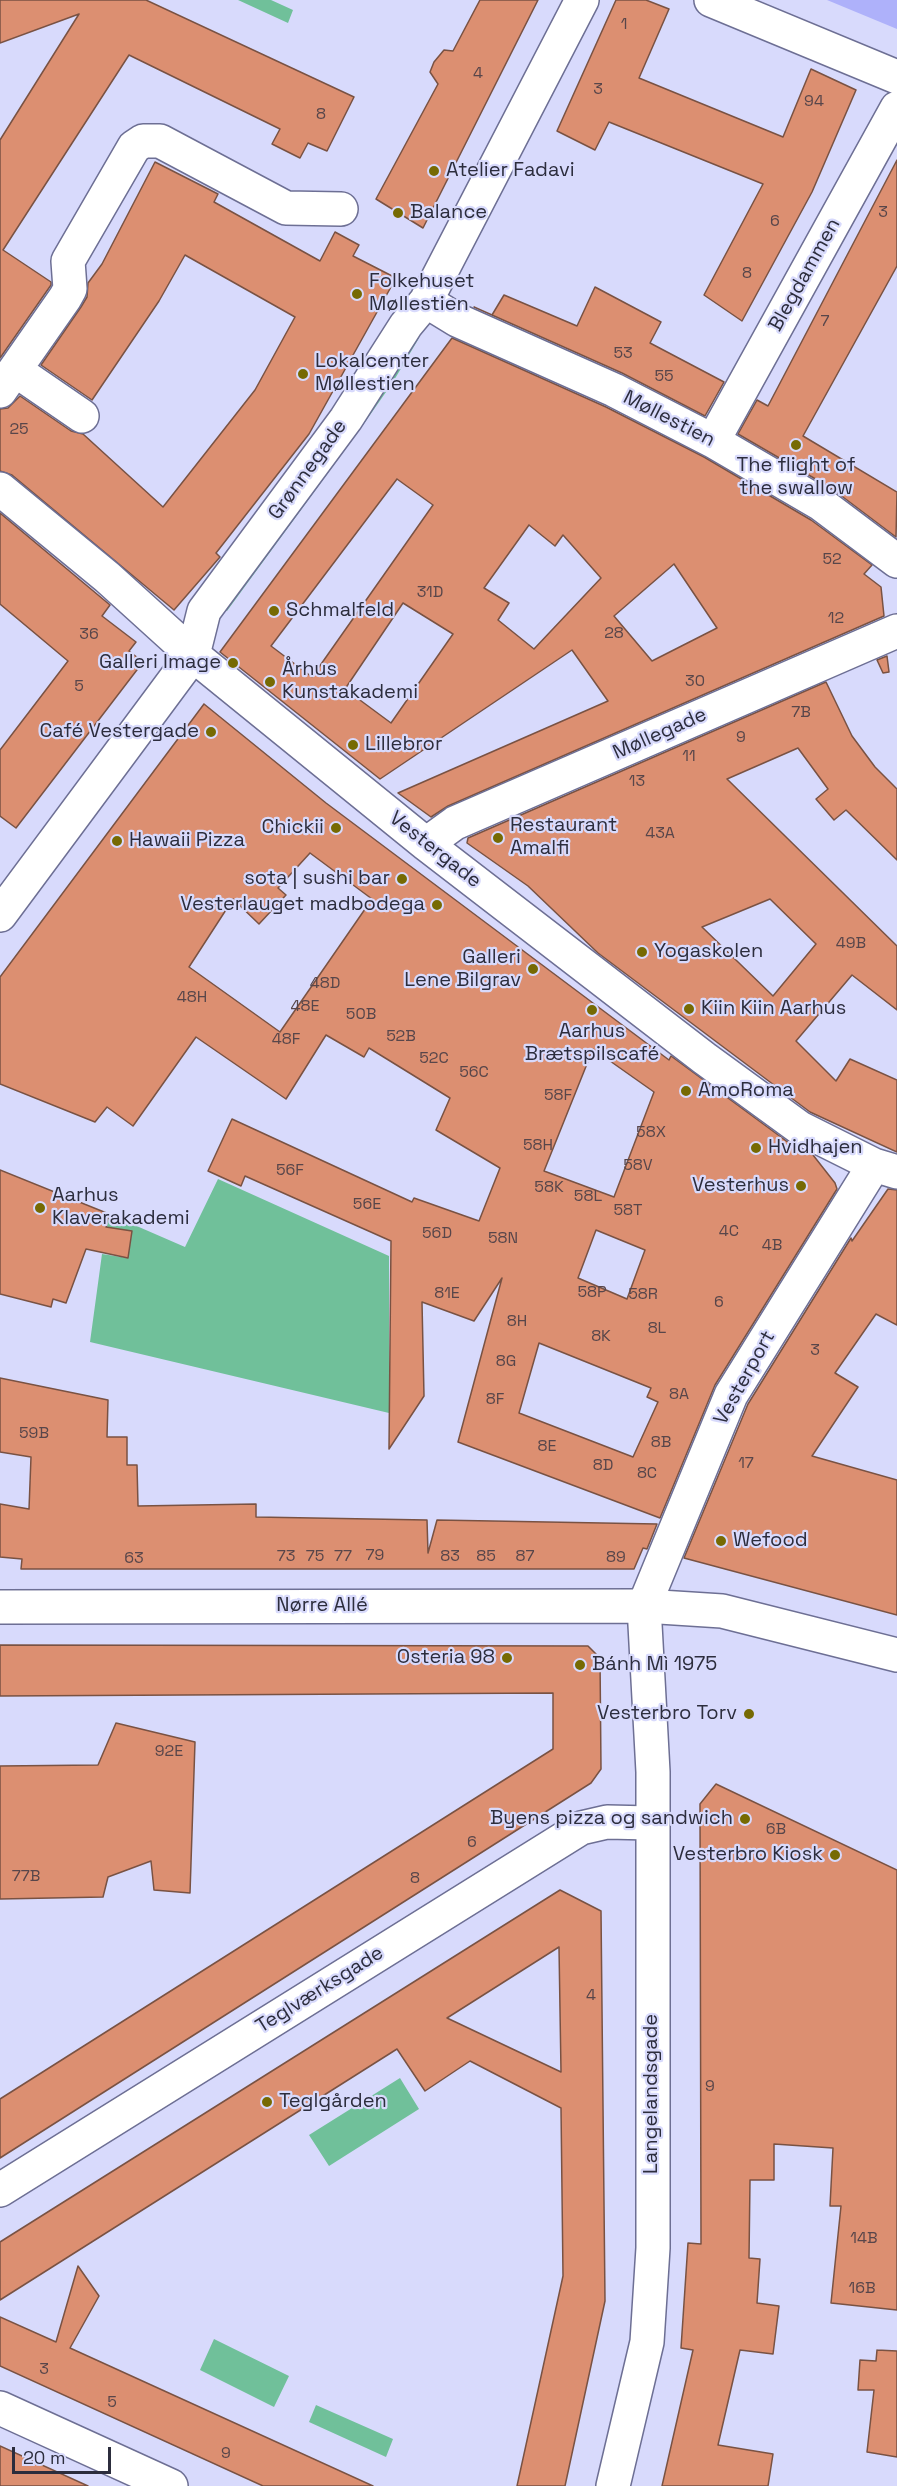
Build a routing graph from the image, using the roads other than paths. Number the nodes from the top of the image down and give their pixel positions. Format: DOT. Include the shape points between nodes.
graph roads {
  1 [pos="582,0"];
  2 [pos="711,0"];
  3 [pos="897,77"];
  4 [pos="897,108"];
  5 [pos="341,209"];
  6 [pos="426,301"];
  7 [pos="8,381"];
  8 [pos="82,416"];
  9 [pos="713,441"];
  10 [pos="0,489"];
  11 [pos="897,561"];
  12 [pos="897,631"];
  13 [pos="193,655"];
  14 [pos="426,844"];
  15 [pos="0,915"];
  16 [pos="885,1168"];
  17 [pos="644,1606"];
  18 [pos="0,1608"];
  19 [pos="897,1655"];
  20 [pos="651,1823"];
  21 [pos="0,2190"];
  22 [pos="0,2408"];
  23 [pos="171,2486"];
  24 [pos="614,2486"];
  1 -- 6 [label="street, Grønnegade"];
  2 -- 3 [label="street"];
  4 -- 9 [label="street, Blegdammen"];
  5 -- 7 [label="street" via="286,208 160,141 143,141 134,147 68,261 70,289 65,298"];
  6 -- 9 [label="street, Møllestien" via="457,320 614,390"];
  6 -- 13 [label="street, Grønnegade" via="406,325 346,419 204,611"];
  7 -- 8 [label="street"];
  9 -- 11 [label="street, Møllestien" via="821,504"];
  10 -- 13 [label="street, Vestergade" via="107,577"];
  12 -- 14 [label="street, Møllegade" via="455,823"];
  13 -- 14 [label="street, Vestergade"];
  13 -- 15 [label="street, Grønnegade"];
  14 -- 16 [label="street, Vestergade" via="800,1128"];
  16 -- 17 [label="street, Vesterport" via="731,1395"];
  17 -- 18 [label="street, Nørre Allé"];
  17 -- 19 [label="street" via="722,1611"];
  17 -- 20 [label="street, Langelandsgade" via="653,1772"];
  20 -- 21 [label="street, Teglværksgade" via="607,1822 581,1828"];
  20 -- 24 [label="street, Langelandsgade" via="653,2248 647,2342"];
  22 -- 23 [label="street"];
}
